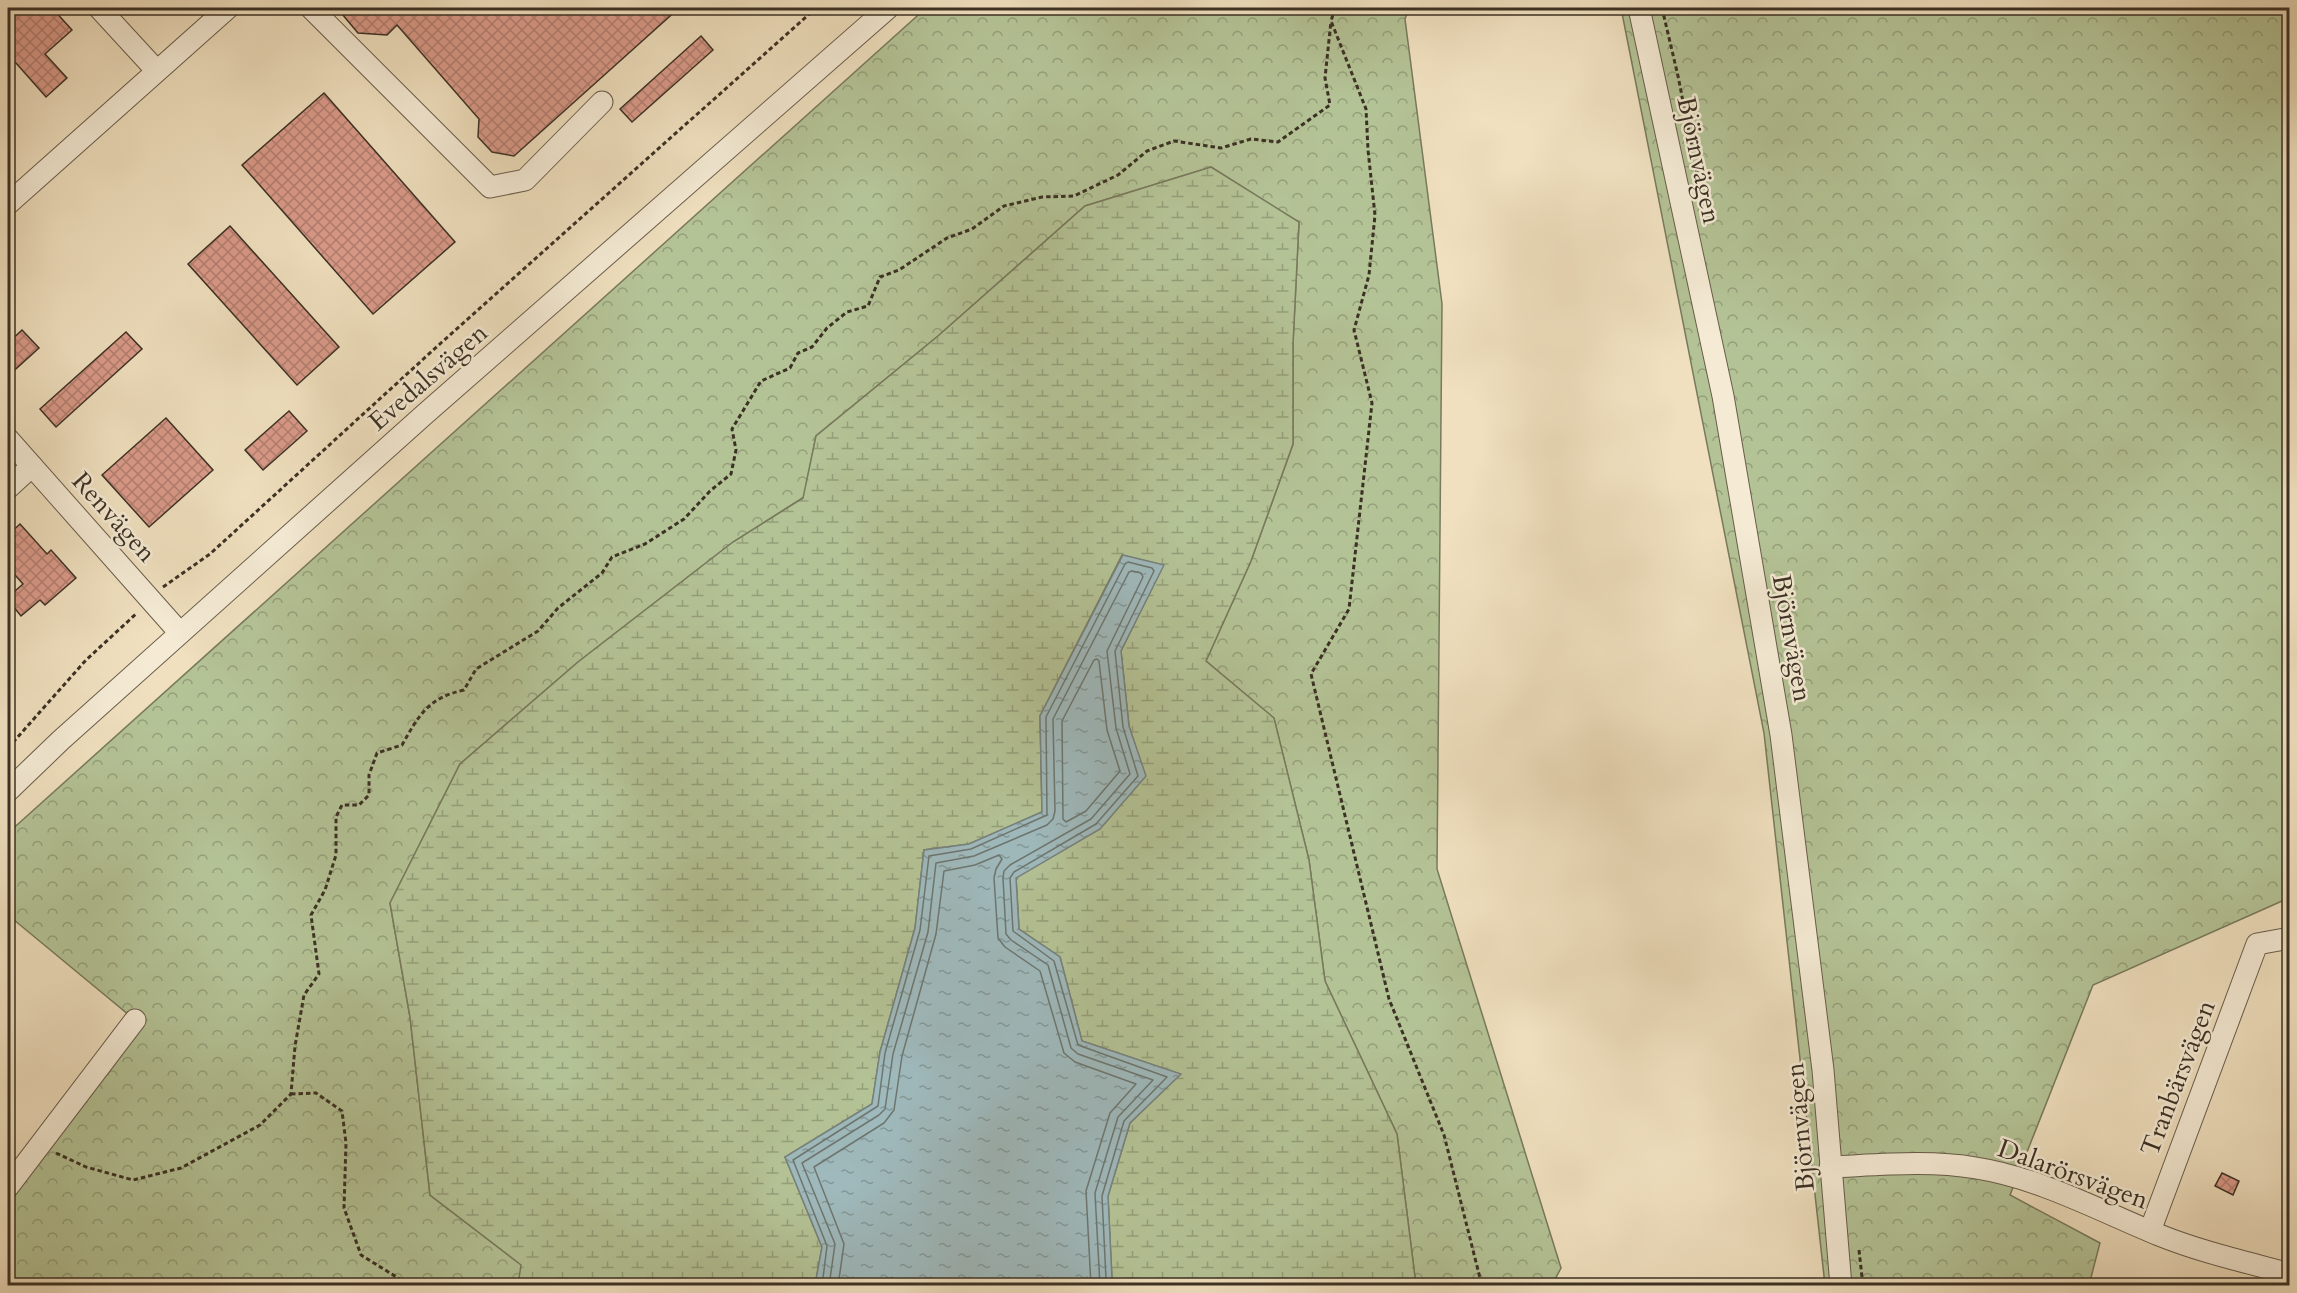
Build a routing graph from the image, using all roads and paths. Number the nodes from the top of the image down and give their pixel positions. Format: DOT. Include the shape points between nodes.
graph roads {
  1 [pos="99,8"];
  2 [pos="228,8"];
  3 [pos="311,8"];
  4 [pos="816,8"];
  5 [pos="888,8"];
  6 [pos="1335,8"];
  7 [pos="1639,8"];
  8 [pos="1331,21"];
  9 [pos="156,70"];
  10 [pos="602,102"];
  11 [pos="8,204"];
  12 [pos="8,439"];
  13 [pos="32,466"];
  14 [pos="8,488"];
  15 [pos="152,598"];
  16 [pos="180,633"];
  17 [pos="8,748"];
  18 [pos="8,791"];
  19 [pos="2289,938"];
  20 [pos="135,1020"];
  21 [pos="291,1094"];
  22 [pos="40,1146"];
  23 [pos="1830,1167"];
  24 [pos="8,1187"];
  25 [pos="2150,1231"];
  26 [pos="2289,1274"];
  27 [pos="411,1286"];
  28 [pos="1482,1286"];
  29 [pos="1841,1286"];
  1 -- 9 [label="street"];
  2 -- 9 [label="street"];
  3 -- 10 [label="street" via="490,187 525,180"];
  4 -- 15 [label="path" via="210,554 170,580"];
  5 -- 16 [label="street, Evedalsvägen"];
  6 -- 8 [label="path"];
  7 -- 23 [label="street, Björnvägen" via="1723,396 1781,735 1823,1070"];
  8 -- 21 [label="path" via="1325,78 1330,105 1278,142 1251,139 1221,147 1174,141 1147,150 1118,175 1074,196 1042,197 1004,207 972,229 947,238 900,270 880,278 868,306 847,312 812,347 798,353 790,368 760,381 732,429 736,450 731,474 684,519 645,544 612,557 602,573 558,608 538,632 476,669 464,690 446,694 420,713 402,745 377,753 369,775 369,795 358,805 342,804 336,817 336,855 325,890 311,915 319,974 304,995"];
  8 -- 28 [label="path" via="1366,109 1375,215 1369,275 1354,330 1372,403 1349,609 1311,674 1389,999 1444,1136"];
  9 -- 11 [label="street"];
  12 -- 13 [label="street, Renvägen"];
  13 -- 14 [label="street"];
  13 -- 15 [label="street, Renvägen"];
  15 -- 16 [label="street, Renvägen"];
  15 -- 17 [label="path" via="86,660"];
  16 -- 18 [label="street, Evedalsvägen"];
  19 -- 25 [label="street, Tranbärsvägen" via="2257,944"];
  20 -- 22 [label="street"];
  21 -- 22 [label="path" via="260,1125 182,1168 133,1179 86,1167"];
  21 -- 27 [label="path" via="316,1093 342,1111 346,1143 344,1209 361,1255"];
  22 -- 24 [label="street"];
  23 -- 25 [label="street, Dalarörsvägen" via="1928,1164 1976,1168 2028,1182"];
  23 -- 29 [label="street, Björnvägen"];
  25 -- 26 [label="street, Dalarörsvägen"];
}
